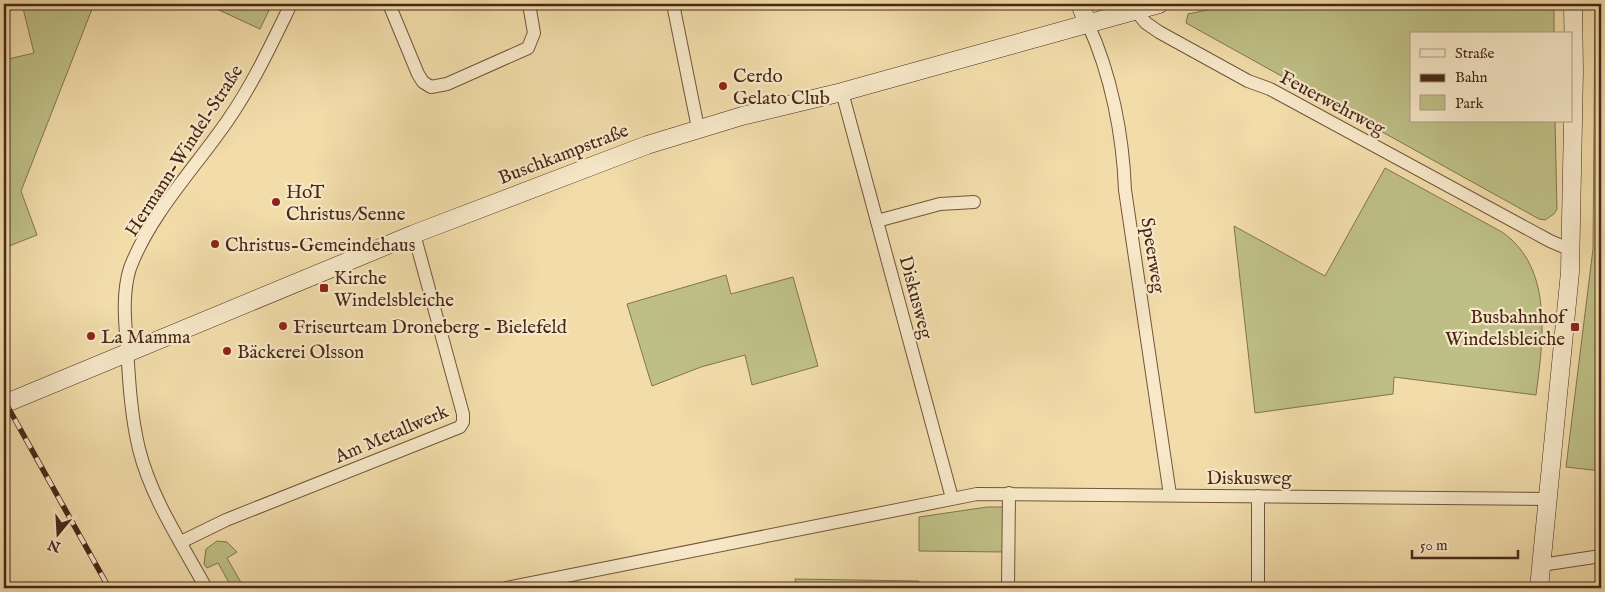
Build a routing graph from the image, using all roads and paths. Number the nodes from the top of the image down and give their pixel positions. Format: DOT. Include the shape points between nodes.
graph roads {
  1 [pos="291,4"];
  2 [pos="389,4"];
  3 [pos="529,4"];
  4 [pos="673,4"];
  5 [pos="1080,4"];
  6 [pos="1159,4"];
  7 [pos="1574,4"];
  8 [pos="1135,10"];
  9 [pos="1088,24"];
  10 [pos="842,92"];
  11 [pos="698,128"];
  12 [pos="974,202"];
  13 [pos="877,221"];
  14 [pos="414,234"];
  15 [pos="1571,250"];
  16 [pos="127,353"];
  17 [pos="4,404"];
  18 [pos="1009,493"];
  19 [pos="1170,496"];
  20 [pos="1258,496"];
  21 [pos="952,498"];
  22 [pos="1547,499"];
  23 [pos="181,542"];
  24 [pos="1601,556"];
  25 [pos="1541,565"];
  26 [pos="206,588"];
  27 [pos="506,588"];
  28 [pos="1008,588"];
  29 [pos="1258,588"];
  30 [pos="1539,588"];
  1 -- 16 [label="street, Hermann-Windel-Straße" via="243,97 157,219 135,257 126,285"];
  2 -- 3 [label="street" via="418,74 431,87 447,84 528,48 534,38"];
  4 -- 11 [label="street"];
  5 -- 9 [label="main road"];
  6 -- 8 [label="main road, Buschkampstraße"];
  7 -- 15 [label="main road"];
  8 -- 9 [label="main road, Buschkampstraße"];
  8 -- 15 [label="street, Feuerwehrweg" via="1146,24 1248,81 1270,89"];
  9 -- 10 [label="main road, Buschkampstraße"];
  9 -- 19 [label="street, Speerweg" via="1105,63 1124,168"];
  10 -- 11 [label="main road, Buschkampstraße"];
  10 -- 13 [label="street, Diskusweg"];
  11 -- 14 [label="main road, Buschkampstraße" via="586,166"];
  12 -- 13 [label="street" via="940,204"];
  13 -- 21 [label="street, Diskusweg"];
  14 -- 16 [label="main road, Buschkampstraße"];
  14 -- 23 [label="street, Am Metallwerk" via="463,414 460,427 226,520"];
  15 -- 22 [label="main road"];
  16 -- 17 [label="main road, Buschkampstraße"];
  16 -- 23 [label="street" via="139,449 149,478"];
  18 -- 19 [label="street, Diskusweg"];
  18 -- 21 [label="street, Diskusweg"];
  18 -- 28 [label="street"];
  19 -- 20 [label="street, Diskusweg"];
  20 -- 22 [label="street, Diskusweg"];
  20 -- 29 [label="street"];
  21 -- 27 [label="street, Diskusweg"];
  22 -- 25 [label="main road"];
  23 -- 26 [label="street"];
  24 -- 25 [label="street"];
  25 -- 30 [label="main road"];
}
